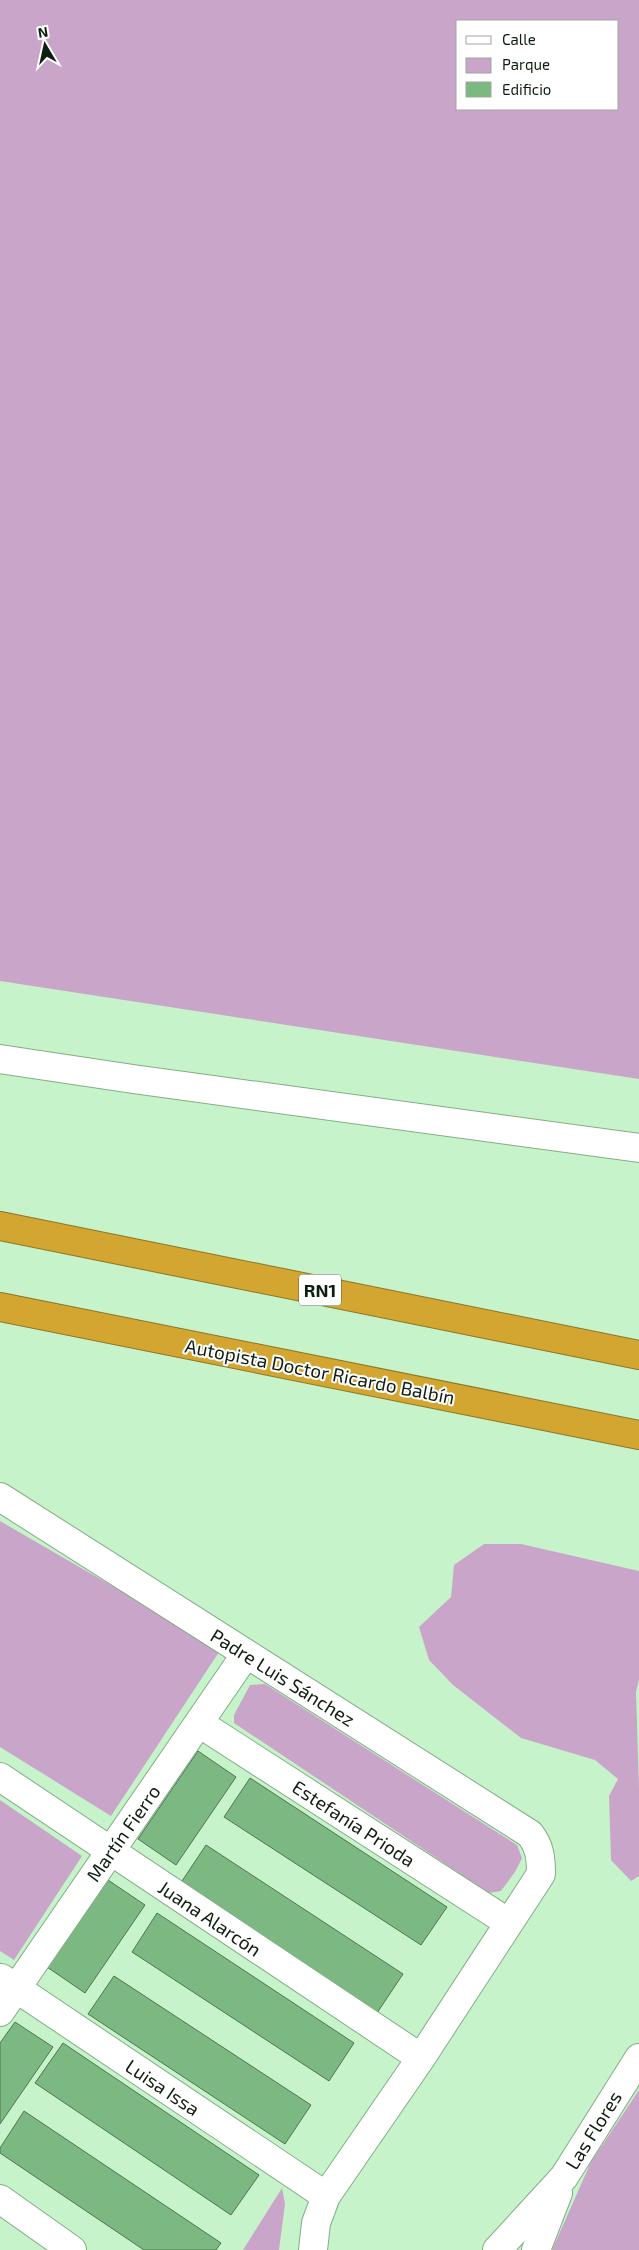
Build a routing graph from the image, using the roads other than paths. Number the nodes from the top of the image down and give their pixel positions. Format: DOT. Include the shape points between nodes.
graph roads {
  1 [pos="0,1059"];
  2 [pos="639,1148"];
  3 [pos="0,1226"];
  4 [pos="0,1307"];
  5 [pos="639,1355"];
  6 [pos="639,1435"];
  7 [pos="0,1497"];
  8 [pos="246,1654"];
  9 [pos="200,1723"];
  10 [pos="0,1777"];
  11 [pos="110,1851"];
  12 [pos="509,1923"];
  13 [pos="8,1983"];
  14 [pos="0,2012"];
  15 [pos="421,2058"];
  16 [pos="639,2058"];
  17 [pos="564,2177"];
  18 [pos="326,2196"];
  19 [pos="0,2199"];
  20 [pos="72,2250"];
  21 [pos="313,2250"];
  22 [pos="497,2250"];
  23 [pos="536,2250"];
  1 -- 2 [label="street"];
  3 -- 5 [label="highway, RN1"];
  4 -- 6 [label="highway, Autopista Doctor Ricardo Balbín"];
  7 -- 8 [label="street, Padre Luis Sánchez"];
  8 -- 9 [label="street, Martín Fierro"];
  8 -- 12 [label="street, Padre Luis Sánchez" via="530,1834 541,1857 541,1874"];
  9 -- 11 [label="street, Martín Fierro"];
  9 -- 12 [label="street, Estefanía Prioda"];
  10 -- 11 [label="street, Juana Alarcón"];
  11 -- 13 [label="street, Martín Fierro"];
  11 -- 15 [label="street, Juana Alarcón"];
  12 -- 15 [label="street"];
  13 -- 14 [label="street, Martín Fierro"];
  13 -- 18 [label="street, Luisa Issa"];
  15 -- 18 [label="street"];
  16 -- 17 [label="street, Las Flores"];
  17 -- 22 [label="street, Las Flores"];
  17 -- 23 [label="street, Las Flores"];
  18 -- 21 [label="street" via="316,2223"];
  19 -- 20 [label="street"];
}
